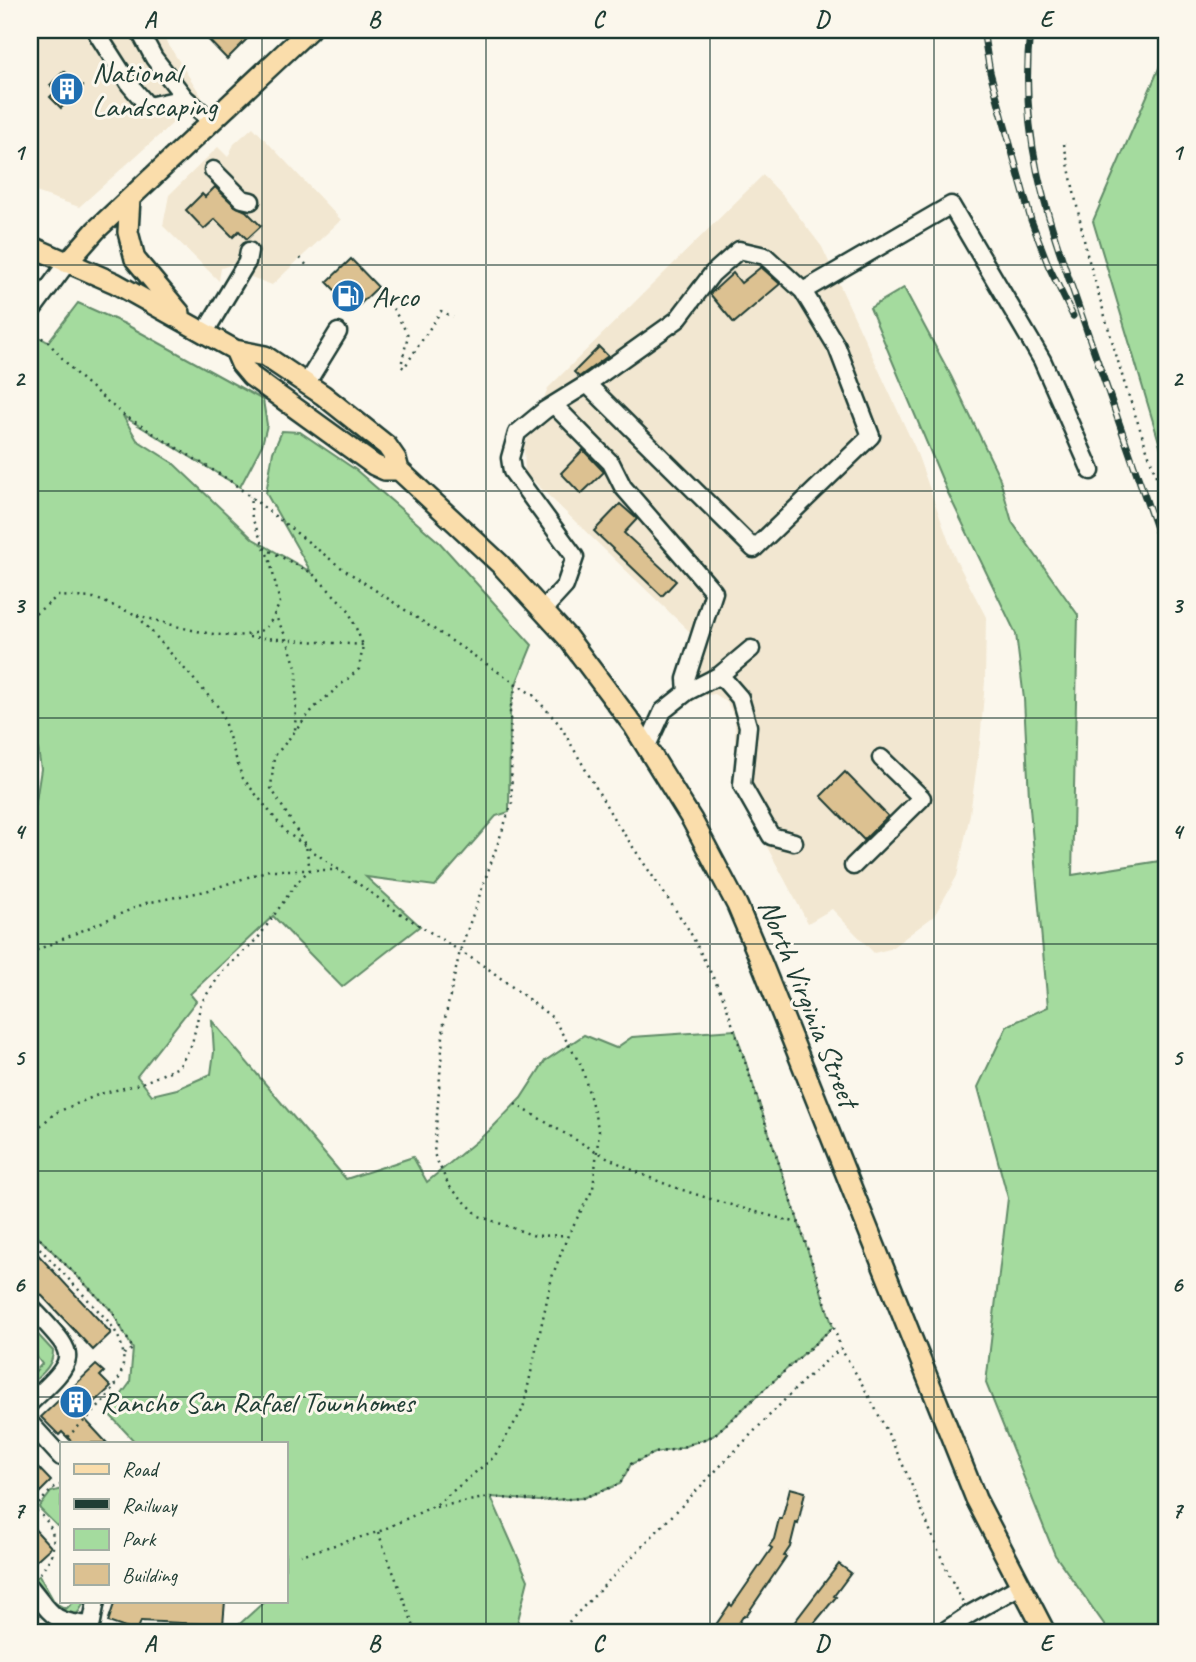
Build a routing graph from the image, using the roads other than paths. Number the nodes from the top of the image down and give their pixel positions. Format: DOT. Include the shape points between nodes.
graph roads {
  1 [pos="104,30"];
  2 [pos="139,30"];
  3 [pos="309,30"];
  4 [pos="185,98"];
  5 [pos="212,121"];
  6 [pos="214,170"];
  7 [pos="130,198"];
  8 [pos="251,201"];
  9 [pos="30,246"];
  10 [pos="249,251"];
  11 [pos="67,263"];
  12 [pos="803,291"];
  13 [pos="30,313"];
  14 [pos="197,328"];
  15 [pos="338,332"];
  16 [pos="236,350"];
  17 [pos="306,384"];
  18 [pos="587,384"];
  19 [pos="554,405"];
  20 [pos="399,470"];
  21 [pos="1091,471"];
  22 [pos="543,610"];
  23 [pos="751,649"];
  24 [pos="720,675"];
  25 [pos="687,692"];
  26 [pos="647,746"];
  27 [pos="881,758"];
  28 [pos="794,842"];
  29 [pos="853,866"];
  30 [pos="30,1306"];
  31 [pos="30,1403"];
  32 [pos="30,1423"];
  33 [pos="58,1453"];
  34 [pos="30,1584"];
  35 [pos="1020,1586"];
  36 [pos="96,1602"];
  37 [pos="90,1629"];
  38 [pos="943,1632"];
  39 [pos="1045,1632"];
  1 -- 4 [label="street" via="98,35 148,106"];
  2 -- 4 [label="street"];
  3 -- 5 [label="main road"];
  4 -- 5 [label="street"];
  5 -- 7 [label="main road"];
  6 -- 8 [label="street" via="242,199"];
  7 -- 11 [label="main road"];
  7 -- 14 [label="main road" via="128,232 135,258"];
  9 -- 11 [label="main road, North Virginia Street"];
  10 -- 14 [label="street" via="247,262"];
  11 -- 13 [label="street"];
  11 -- 14 [label="main road, North Virginia Street" via="115,283"];
  12 -- 18 [label="street" via="765,256 738,250 712,274 677,320"];
  12 -- 18 [label="street" via="837,347 871,436 754,549"];
  12 -- 21 [label="street" via="951,205 1042,360"];
  14 -- 16 [label="main road, North Virginia Street"];
  15 -- 17 [label="street"];
  16 -- 17 [label="main road, North Virginia Street" via="265,356"];
  16 -- 20 [label="main road, North Virginia Street" via="251,376 374,465"];
  17 -- 20 [label="main road, North Virginia Street" via="387,446"];
  18 -- 19 [label="street"];
  19 -- 22 [label="street" via="517,433 510,458 512,471 575,557 565,586"];
  19 -- 25 [label="street" via="611,463 623,486 714,593 686,679"];
  20 -- 22 [label="main road, North Virginia Street" via="472,536"];
  22 -- 26 [label="main road, North Virginia Street"];
  23 -- 24 [label="street"];
  24 -- 25 [label="street"];
  24 -- 28 [label="street" via="740,698 748,726 742,785 771,836"];
  25 -- 26 [label="street" via="663,711"];
  26 -- 35 [label="main road, North Virginia Street" via="737,905 961,1465"];
  27 -- 29 [label="street" via="922,798"];
  30 -- 31 [label="street" via="68,1353 64,1370"];
  32 -- 33 [label="street"];
  34 -- 37 [label="street" via="55,1617"];
  35 -- 38 [label="street"];
  35 -- 39 [label="main road, North Virginia Street"];
  36 -- 37 [label="street"];
}
